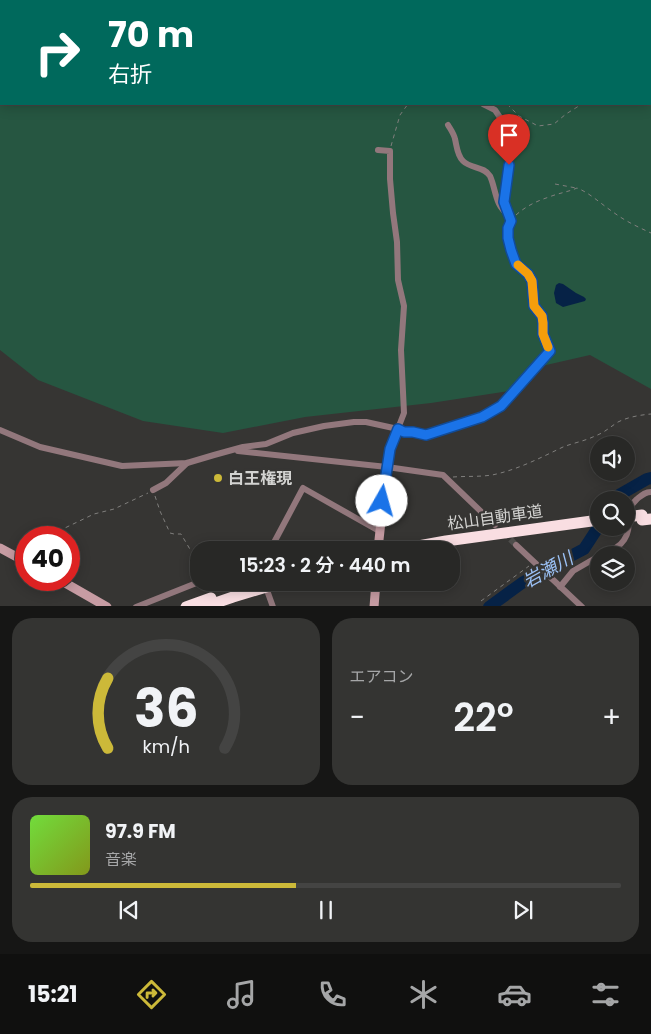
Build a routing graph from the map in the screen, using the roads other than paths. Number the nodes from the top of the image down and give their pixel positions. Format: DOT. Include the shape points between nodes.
graph roads {
  1 [pos="485,105"];
  2 [pos="448,125"];
  3 [pos="378,150"];
  4 [pos="508,214"];
  5 [pos="398,429"];
  6 [pos="0,430"];
  7 [pos="234,450"];
  8 [pos="187,463"];
  9 [pos="387,467"];
  10 [pos="153,490"];
  11 [pos="651,492"];
  12 [pos="590,522"];
  13 [pos="496,525"];
  14 [pos="590,526"];
  15 [pos="556,528"];
  16 [pos="379,531"];
  17 [pos="275,541"];
  18 [pos="378,541"];
  19 [pos="446,541"];
  20 [pos="516,544"];
  21 [pos="460,545"];
  22 [pos="620,546"];
  23 [pos="0,548"];
  24 [pos="15,556"];
  25 [pos="590,562"];
  26 [pos="190,585"];
  27 [pos="560,587"];
  28 [pos="80,591"];
  29 [pos="232,591"];
  30 [pos="253,591"];
  31 [pos="375,591"];
  32 [pos="268,593"];
  33 [pos="107,606"];
  34 [pos="136,606"];
  35 [pos="186,606"];
  36 [pos="204,606"];
  37 [pos="273,606"];
  38 [pos="374,606"];
  39 [pos="582,606"];
  1 -- 4 [label="street" via="495,110 514,137 504,202"];
  2 -- 4 [label="street" via="455,137 459,156 470,166 486,171 500,206"];
  3 -- 5 [label="street" via="390,151 398,280 404,306 400,350 404,413"];
  4 -- 5 [label="street" via="511,250 516,264 532,281 534,306 542,316 543,334 550,351 501,406 482,417 426,435"];
  5 -- 7 [label="street" via="354,422 293,433 266,444"];
  5 -- 9 [label="street"];
  6 -- 8 [label="street" via="40,447 122,466"];
  7 -- 8 [label="street"];
  7 -- 9 [label="street"];
  8 -- 10 [label="street" via="166,483"];
  9 -- 13 [label="street" via="443,475"];
  9 -- 16 [label="street"];
  11 -- 22 [label="street" via="646,492 628,510 628,533"];
  12 -- 15 [label="highway, 松山自動車道"];
  14 -- 15 [label="highway, 松山自動車道"];
  15 -- 19 [label="highway, 松山自動車道"];
  15 -- 21 [label="highway, 松山自動車道"];
  16 -- 17 [label="street" via="303,488"];
  16 -- 18 [label="street"];
  20 -- 27 [label="street"];
  23 -- 24 [label="street"];
  25 -- 27 [label="street" via="573,571"];
  26 -- 34 [label="street"];
  27 -- 39 [label="street"];
  28 -- 33 [label="street"];
  29 -- 35 [label="highway"];
  30 -- 36 [label="highway"];
  31 -- 38 [label="street"];
  32 -- 37 [label="street"];
}
